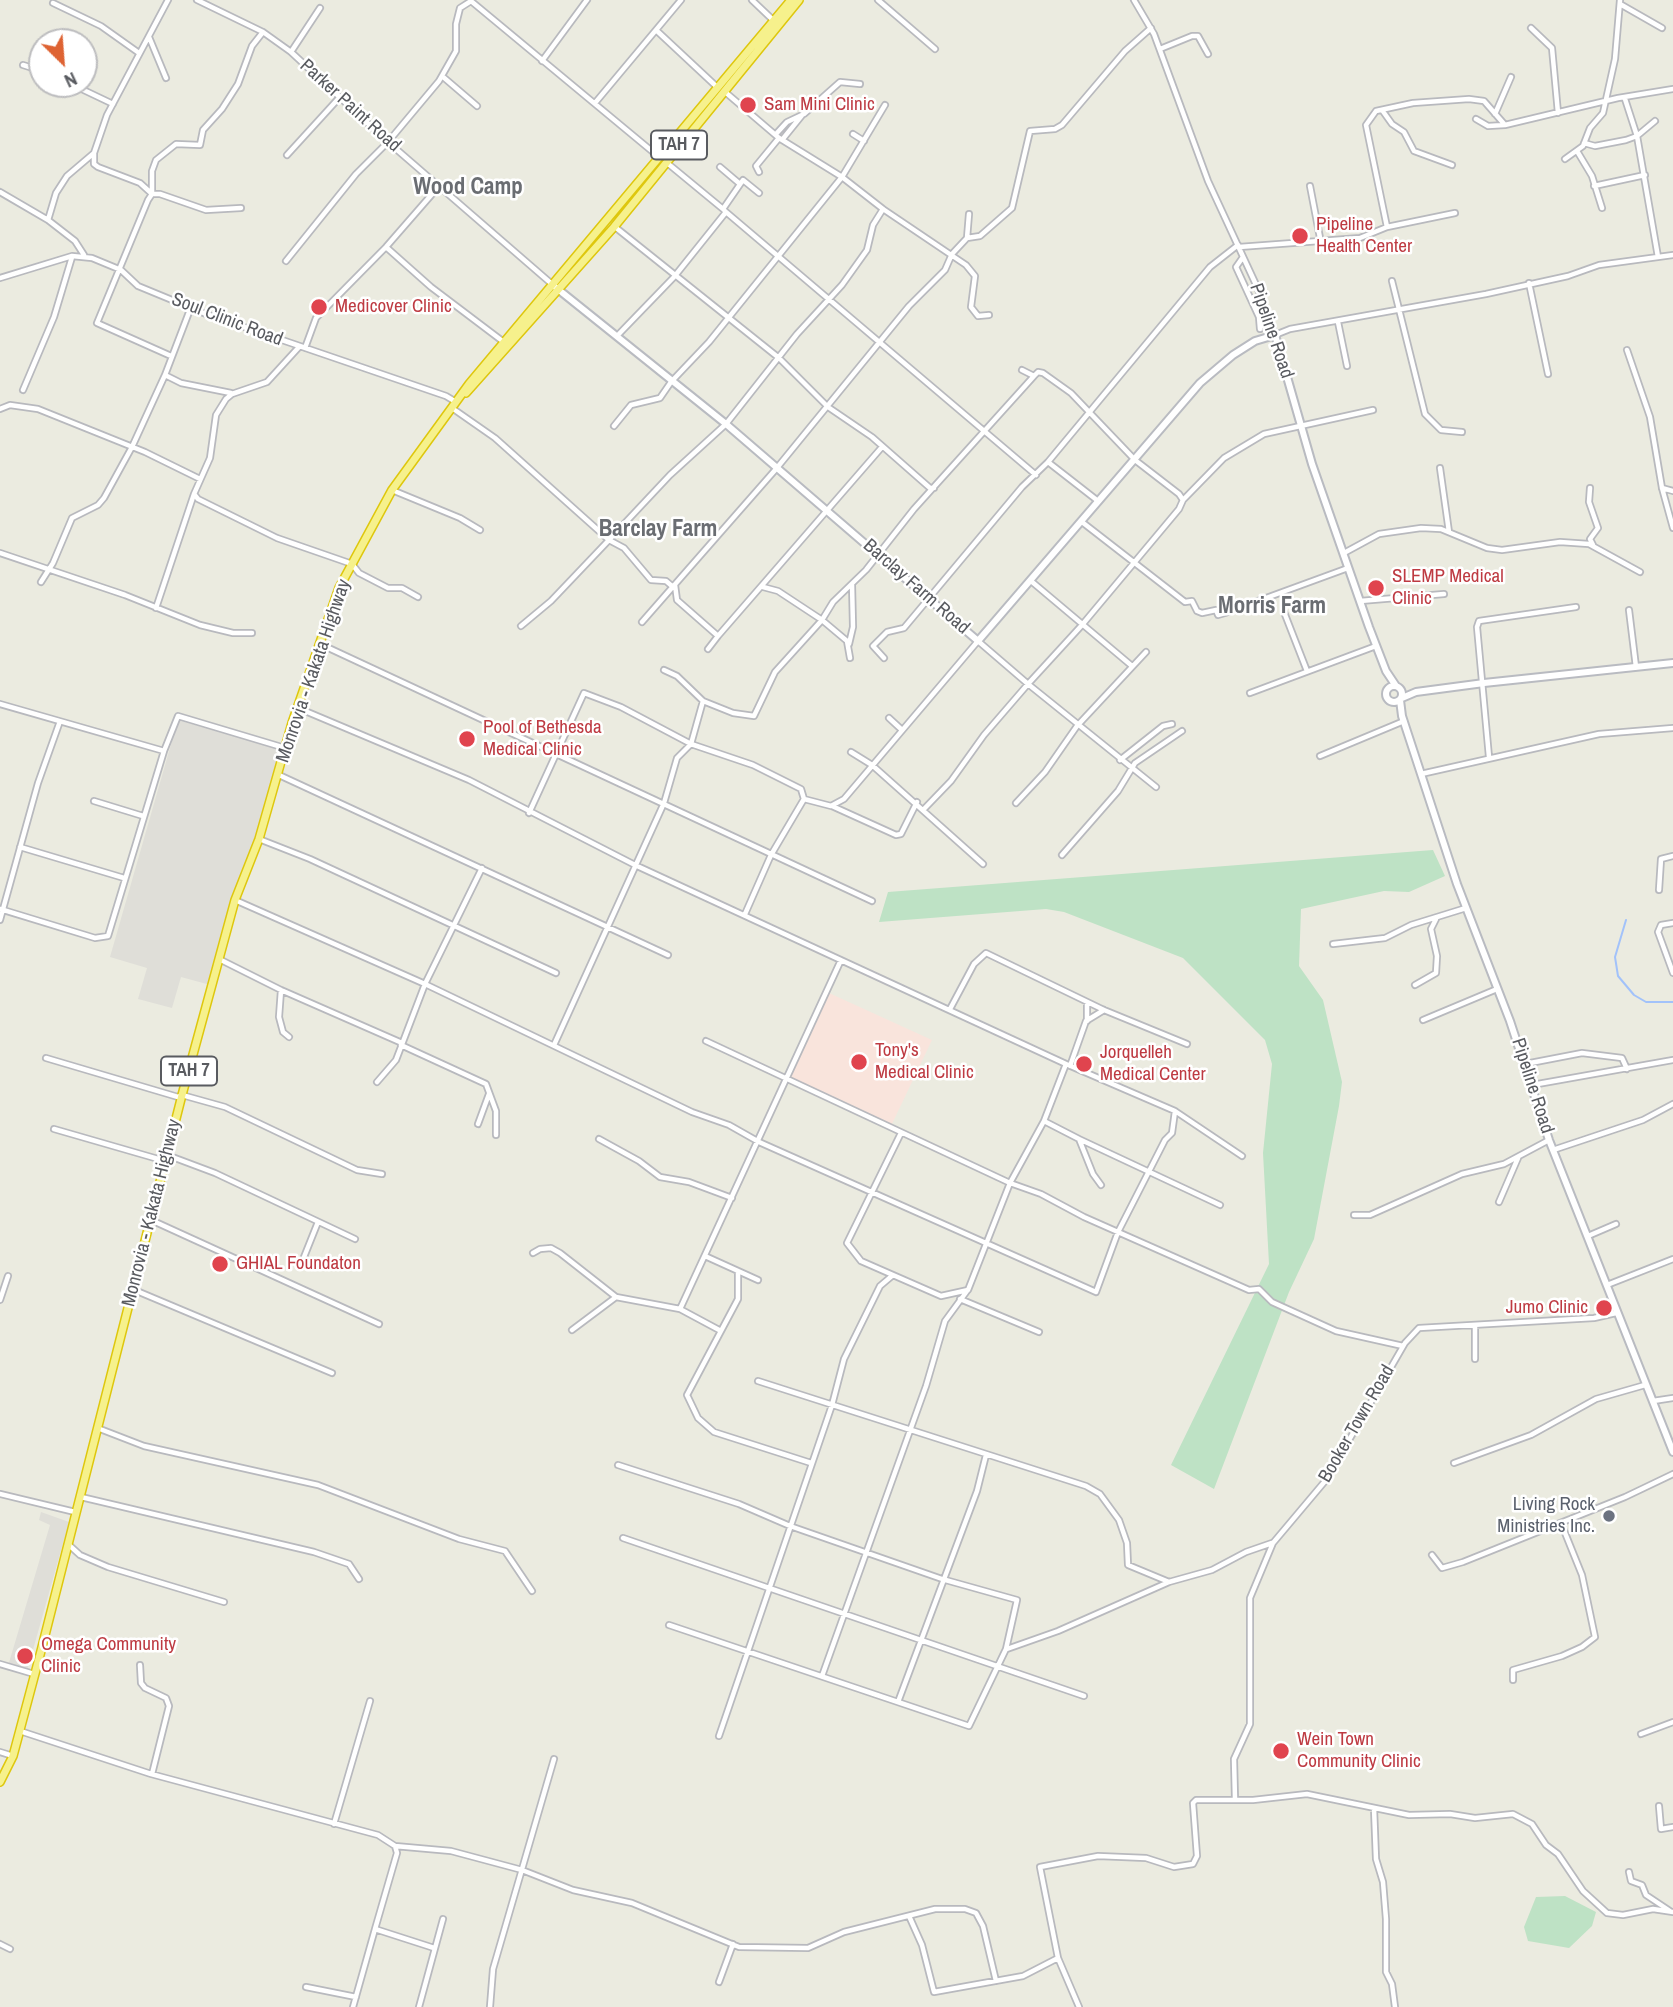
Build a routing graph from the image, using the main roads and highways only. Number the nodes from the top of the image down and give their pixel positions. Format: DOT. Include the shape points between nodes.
graph roads {
  1 [pos="791,0"];
  2 [pos="800,0"];
  3 [pos="720,89"];
  4 [pos="662,160"];
  5 [pos="557,288"];
  6 [pos="463,396"];
  7 [pos="0,1782"];
  1 -- 3 [label="highway, Monrovia - Kakata Highway / TAH 7"];
  2 -- 3 [label="highway, Monrovia - Kakata Highway / TAH 7"];
  3 -- 4 [label="highway, Monrovia - Kakata Highway / TAH 7"];
  4 -- 5 [label="highway, Monrovia - Kakata Highway / TAH 7"];
  4 -- 5 [label="highway, Monrovia - Kakata Highway / TAH 7" via="614,227"];
  5 -- 6 [label="highway, Monrovia - Kakata Highway / TAH 7"];
  5 -- 6 [label="highway, Monrovia - Kakata Highway / TAH 7"];
  6 -- 7 [label="highway, Monrovia - Kakata Highway / TAH 7" via="392,490 339,588 319,644 235,900 13,1756"];
}
